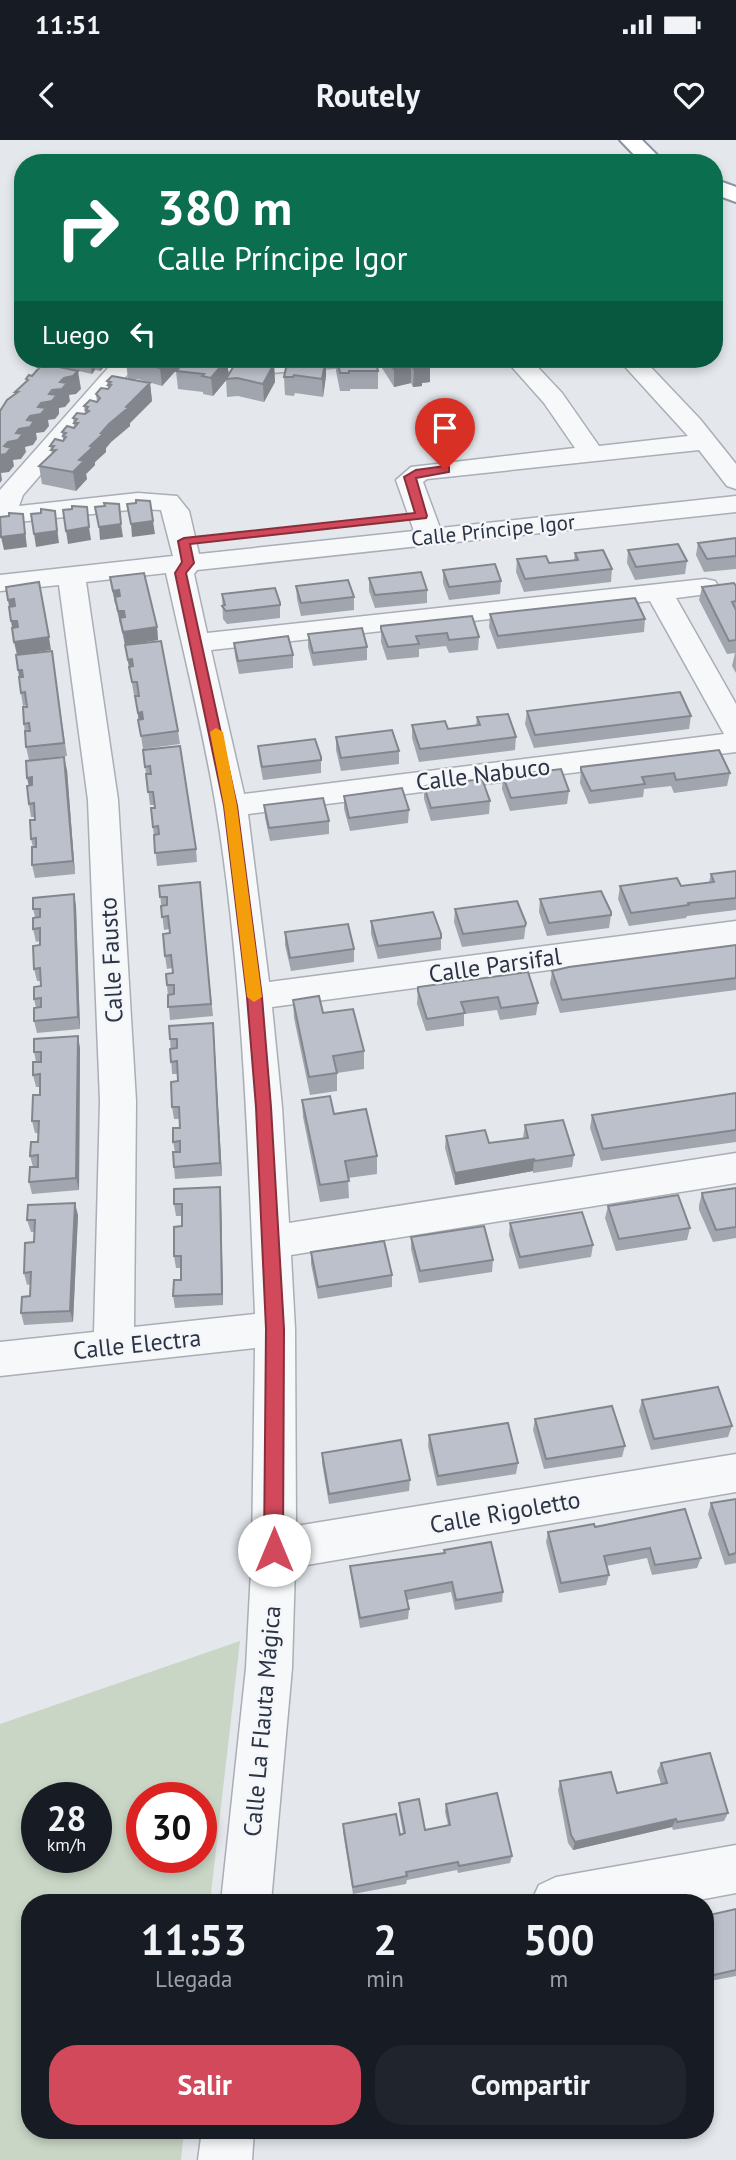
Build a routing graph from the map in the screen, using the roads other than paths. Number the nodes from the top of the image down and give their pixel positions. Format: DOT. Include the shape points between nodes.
graph roads {
  1 [pos="630,140"];
  2 [pos="653,140"];
  3 [pos="645,154"];
  4 [pos="665,154"];
  5 [pos="121,368"];
  6 [pos="525,368"];
  7 [pos="638,368"];
  8 [pos="706,442"];
  9 [pos="592,454"];
  10 [pos="736,481"];
  11 [pos="736,504"];
  12 [pos="1,516"];
  13 [pos="426,526"];
  14 [pos="186,552"];
  15 [pos="71,576"];
  16 [pos="0,583"];
  17 [pos="705,587"];
  18 [pos="659,592"];
  19 [pos="197,643"];
  20 [pos="736,730"];
  21 [pos="736,742"];
  22 [pos="231,806"];
  23 [pos="736,933"];
  24 [pos="254,997"];
  25 [pos="736,1168"];
  26 [pos="271,1242"];
  27 [pos="275,1329"];
  28 [pos="114,1347"];
  29 [pos="0,1359"];
  30 [pos="736,1473"];
  31 [pos="274,1550"];
  32 [pos="736,1870"];
  33 [pos="247,1894"];
  34 [pos="601,1894"];
  35 [pos="227,2139"];
  36 [pos="225,2160"];
  1 -- 3 [label="highway"];
  2 -- 4 [label="highway"];
  5 -- 12 [label="street" via="11,493"];
  6 -- 9 [label="street"];
  7 -- 8 [label="street"];
  8 -- 9 [label="street"];
  8 -- 10 [label="street"];
  9 -- 13 [label="street" via="420,472 409,480"];
  11 -- 13 [label="street, Calle Príncipe Igor"];
  12 -- 14 [label="street" via="138,501 168,502 176,511"];
  13 -- 14 [label="street, Calle Príncipe Igor"];
  14 -- 15 [label="street, Calle Príncipe Igor"];
  14 -- 19 [label="street, Calle La Flauta Mágica" via="180,573"];
  15 -- 16 [label="street, Calle Príncipe Igor"];
  15 -- 28 [label="street, Calle Fausto" via="103,813 118,1101"];
  17 -- 18 [label="street"];
  18 -- 19 [label="street"];
  18 -- 20 [label="street"];
  19 -- 22 [label="street, Calle La Flauta Mágica"];
  21 -- 22 [label="street, Calle Nabuco"];
  22 -- 24 [label="street, Calle La Flauta Mágica"];
  23 -- 24 [label="street, Calle Parsifal"];
  24 -- 26 [label="street, Calle La Flauta Mágica"];
  25 -- 26 [label="street"];
  26 -- 27 [label="street, Calle La Flauta Mágica"];
  27 -- 28 [label="street, Calle Electra"];
  27 -- 31 [label="street, Calle La Flauta Mágica"];
  28 -- 29 [label="street, Calle Electra"];
  30 -- 31 [label="street, Calle Rigoletto"];
  31 -- 33 [label="street, Calle La Flauta Mágica" via="269,1668"];
  32 -- 34 [label="street"];
  35 -- 36 [label="street"];
}
